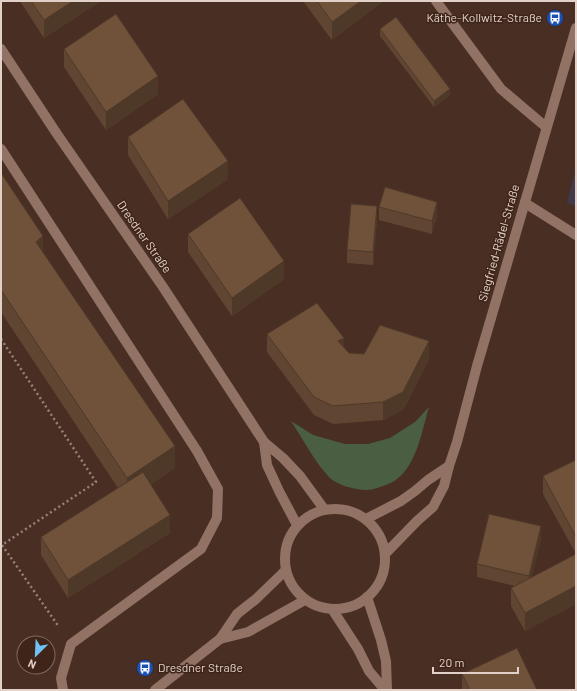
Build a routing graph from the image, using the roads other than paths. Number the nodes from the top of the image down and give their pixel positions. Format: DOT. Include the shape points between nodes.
graph roads {
  1 [pos="436,1"];
  2 [pos="576,28"];
  3 [pos="574,40"];
  4 [pos="1,49"];
  5 [pos="546,127"];
  6 [pos="1,149"];
  7 [pos="525,203"];
  8 [pos="576,236"];
  9 [pos="264,442"];
  10 [pos="449,466"];
  11 [pos="324,509"];
  12 [pos="366,519"];
  13 [pos="297,525"];
  14 [pos="385,554"];
  15 [pos="286,570"];
  16 [pos="367,598"];
  17 [pos="305,600"];
  18 [pos="332,609"];
  19 [pos="220,639"];
  20 [pos="63,690"];
  21 [pos="155,690"];
  22 [pos="386,690"];
  1 -- 5 [label="street" via="501,89"];
  2 -- 3 [label="street, Siegfried-Rädel-Straße"];
  3 -- 5 [label="street, Siegfried-Rädel-Straße"];
  4 -- 9 [label="street, Dresdner Straße"];
  5 -- 7 [label="street, Siegfried-Rädel-Straße"];
  6 -- 20 [label="street" via="218,489 217,518 201,549 71,644 61,678"];
  7 -- 8 [label="street"];
  7 -- 10 [label="street, Siegfried-Rädel-Straße"];
  9 -- 11 [label="street, Dresdner Straße" via="300,476"];
  9 -- 13 [label="street, Dresdner Straße" via="267,465"];
  10 -- 12 [label="street" via="401,501"];
  10 -- 14 [label="street, Siegfried-Rädel-Straße" via="444,486 433,506"];
  11 -- 12 [label="street" via="352,511"];
  11 -- 13 [label="street" via="312,513"];
  12 -- 14 [label="street" via="382,538"];
  13 -- 15 [label="street" via="286,544"];
  14 -- 16 [label="street" via="384,572 377,587"];
  15 -- 17 [label="street" via="288,579"];
  15 -- 19 [label="street" via="238,614"];
  16 -- 18 [label="street" via="344,609"];
  16 -- 22 [label="street" via="382,640 386,661"];
  17 -- 18 [label="street"];
  17 -- 19 [label="street" via="248,632"];
  18 -- 22 [label="street" via="369,671"];
  19 -- 21 [label="street"];
}
